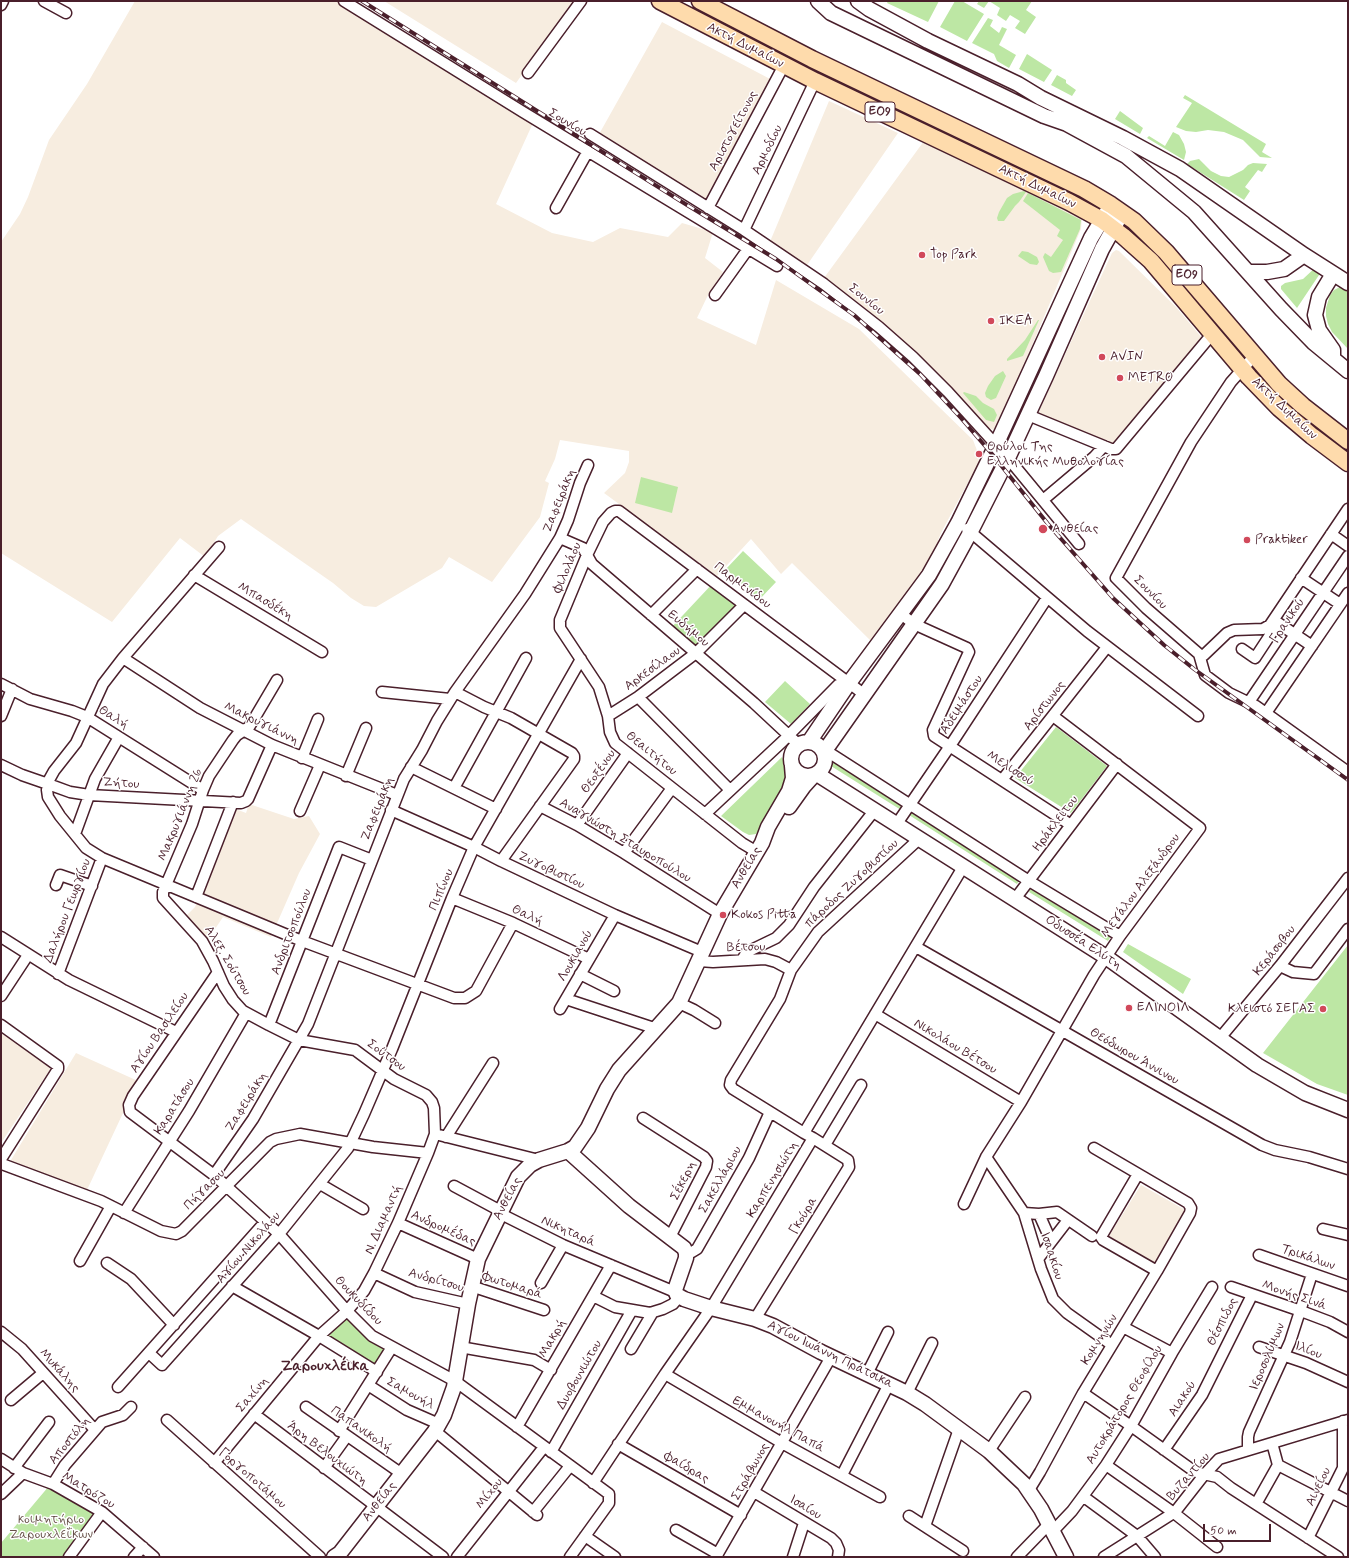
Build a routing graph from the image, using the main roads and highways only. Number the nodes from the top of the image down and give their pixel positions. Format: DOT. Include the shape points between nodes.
graph roads {
  1 [pos="660,1"];
  2 [pos="700,1"];
  3 [pos="818,1"];
  4 [pos="858,1"];
  5 [pos="1116,209"];
  6 [pos="1108,224"];
  7 [pos="1304,255"];
  8 [pos="1248,272"];
  9 [pos="1333,274"];
  10 [pos="1348,283"];
  11 [pos="1334,359"];
  12 [pos="1031,369"];
  13 [pos="1348,371"];
  14 [pos="1046,376"];
  15 [pos="1348,441"];
  16 [pos="1348,463"];
  17 [pos="804,743"];
  18 [pos="825,751"];
  19 [pos="792,766"];
  20 [pos="816,775"];
  21 [pos="765,837"];
  22 [pos="1348,1110"];
  23 [pos="568,1151"];
  24 [pos="334,1557"];
  25 [pos="1066,1557"];
  1 -- 6 [label="main road, Ακτή Δυμαίων / ΕΟ9" via="815,81 1069,202"];
  2 -- 5 [label="main road, Ακτή Δυμαίων / ΕΟ9" via="818,62 1065,180"];
  3 -- 8 [label="main road" via="831,13 1044,116 1067,124 1126,156 1194,212"];
  4 -- 7 [label="main road" via="869,10 928,41 1018,84 1180,169"];
  5 -- 6 [label="main road"];
  5 -- 15 [label="main road, Ακτή Δυμαίων / ΕΟ9" via="1142,228 1166,252 1291,395"];
  6 -- 12 [label="main road" via="1091,238"];
  6 -- 14 [label="main road" via="1102,249"];
  6 -- 16 [label="main road, Ακτή Δυμαίων / ΕΟ9" via="1134,244 1154,265 1242,368 1292,419"];
  7 -- 8 [label="main road" via="1284,269"];
  7 -- 9 [label="main road"];
  8 -- 11 [label="main road" via="1281,309"];
  9 -- 10 [label="main road"];
  9 -- 11 [label="main road" via="1319,297 1315,314 1319,330 1333,350"];
  11 -- 13 [label="main road"];
  12 -- 14 [label="main road"];
  12 -- 17 [label="main road" via="958,523 929,575"];
  14 -- 18 [label="main road" via="1008,458 942,584"];
  17 -- 18 [label="main road" via="819,746"];
  17 -- 19 [label="main road" via="795,748 791,756"];
  18 -- 20 [label="main road" via="824,766"];
  19 -- 20 [label="main road" via="800,775"];
  19 -- 21 [label="main road, Ανθείας" via="793,778 789,791"];
  20 -- 21 [label="main road, Ανθείας" via="804,786 776,826"];
  20 -- 22 [label="main road, Οδυσσέα Ελύτη" via="1106,957 1246,1058 1294,1087"];
  21 -- 23 [label="main road, Ανθείας" via="720,914 679,1003 619,1070 581,1140"];
  23 -- 24 [label="main road, Ανθείας" via="539,1160 518,1177 478,1259 455,1382 448,1406 437,1427 402,1474 340,1553"];
  23 -- 25 [label="main road, Αγίου Ιωάννη Πράτσικα" via="629,1206 683,1247 686,1253 677,1295 778,1328 925,1404 989,1451 1029,1490"];
}
